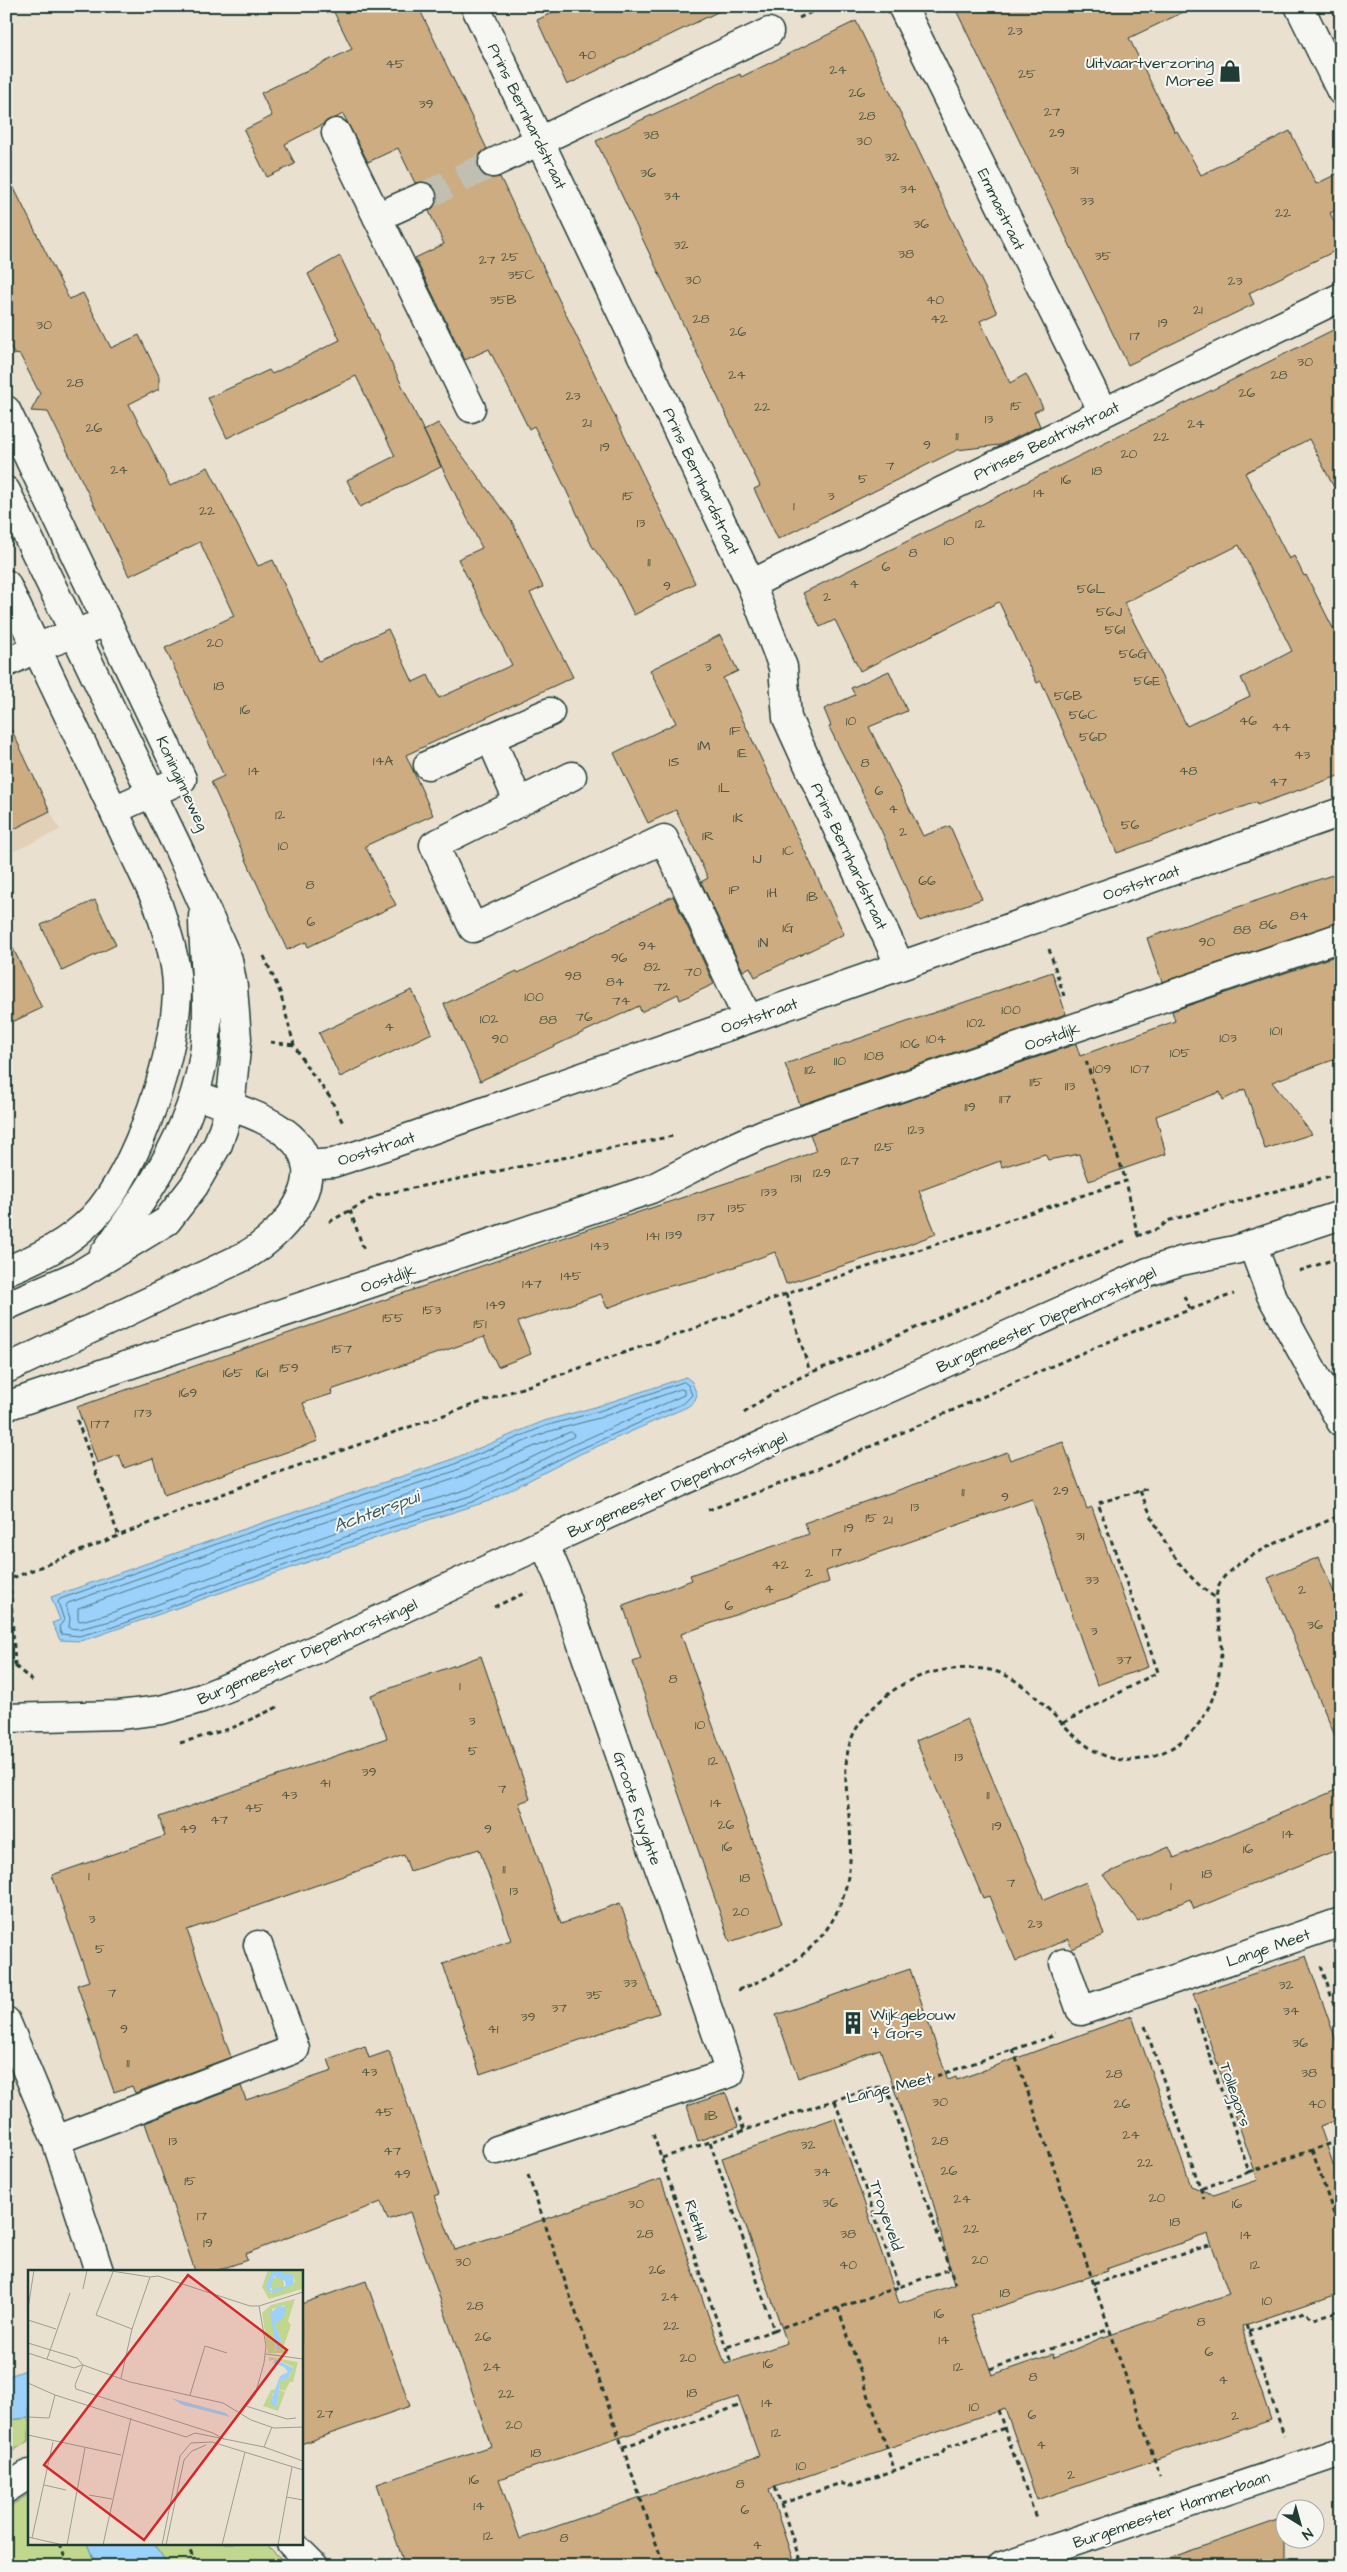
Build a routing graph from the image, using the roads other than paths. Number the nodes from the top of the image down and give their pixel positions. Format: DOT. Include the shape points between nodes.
graph roads {
  1 [pos="475,6"];
  2 [pos="902,6"];
  3 [pos="1299,6"];
  4 [pos="769,32"];
  5 [pos="1341,92"];
  6 [pos="336,133"];
  7 [pos="541,142"];
  8 [pos="493,163"];
  9 [pos="422,196"];
  10 [pos="377,217"];
  11 [pos="1341,297"];
  12 [pos="470,408"];
  13 [pos="6,410"];
  14 [pos="1103,412"];
  15 [pos="40,482"];
  16 [pos="8,494"];
  17 [pos="63,530"];
  18 [pos="32,545"];
  19 [pos="6,584"];
  20 [pos="751,584"];
  21 [pos="107,622"];
  22 [pos="76,635"];
  23 [pos="37,648"];
  24 [pos="6,663"];
  25 [pos="550,712"];
  26 [pos="490,738"];
  27 [pos="428,765"];
  28 [pos="572,776"];
  29 [pos="152,793"];
  30 [pos="519,803"];
  31 [pos="114,810"];
  32 [pos="1341,812"];
  33 [pos="203,907"];
  34 [pos="1341,938"];
  35 [pos="900,966"];
  36 [pos="748,1019"];
  37 [pos="194,1095"];
  38 [pos="230,1108"];
  39 [pos="306,1165"];
  40 [pos="1341,1215"];
  41 [pos="1252,1244"];
  42 [pos="97,1264"];
  43 [pos="6,1270"];
  44 [pos="9,1297"];
  45 [pos="6,1369"];
  46 [pos="6,1406"];
  47 [pos="1341,1422"];
  48 [pos="544,1543"];
  49 [pos="6,1718"];
  50 [pos="1341,1922"];
  51 [pos="258,1945"];
  52 [pos="1064,1963"];
  53 [pos="6,2021"];
  54 [pos="56,2140"];
  55 [pos="507,2147"];
  56 [pos="100,2270"];
  57 [pos="1341,2452"];
  58 [pos="28,2475"];
  59 [pos="6,2489"];
  60 [pos="292,2544"];
  61 [pos="314,2566"];
  62 [pos="1002,2566"];
  1 -- 7 [label="street, Prins Bernhardstraat"];
  2 -- 14 [label="street, Emmastraat"];
  3 -- 5 [label="street"];
  4 -- 7 [label="street"];
  6 -- 10 [label="street"];
  7 -- 8 [label="street"];
  7 -- 20 [label="street, Prins Bernhardstraat"];
  9 -- 10 [label="street"];
  10 -- 12 [label="street"];
  11 -- 14 [label="street, Prinses Beatrixstraat"];
  13 -- 15 [label="street, Koninginneweg"];
  14 -- 20 [label="street, Prinses Beatrixstraat"];
  15 -- 16 [label="street"];
  15 -- 17 [label="street, Koninginneweg"];
  16 -- 18 [label="street, Koninginneweg"];
  17 -- 18 [label="street"];
  17 -- 21 [label="street, Koninginneweg"];
  18 -- 22 [label="street, Koninginneweg"];
  19 -- 23 [label="street"];
  20 -- 35 [label="street, Prins Bernhardstraat" via="783,667 786,718"];
  21 -- 22 [label="street"];
  21 -- 29 [label="street, Koninginneweg" via="182,780"];
  22 -- 23 [label="street"];
  22 -- 29 [label="street, Koninginneweg"];
  23 -- 24 [label="street"];
  23 -- 31 [label="street"];
  25 -- 26 [label="street"];
  26 -- 27 [label="street"];
  26 -- 30 [label="street"];
  28 -- 30 [label="street"];
  29 -- 31 [label="street"];
  29 -- 33 [label="street, Koninginneweg"];
  30 -- 36 [label="street" via="434,845 473,928 664,839"];
  31 -- 43 [label="street" via="157,902 171,947 177,984 173,1035 150,1109 115,1190 93,1218 62,1244"];
  32 -- 35 [label="street, Ooststraat"];
  33 -- 37 [label="street, Koninginneweg" via="206,1037"];
  33 -- 38 [label="street, Koninginneweg" via="228,960 233,986 237,1039"];
  34 -- 46 [label="street, Oostdijk" via="763,1134 651,1189"];
  35 -- 36 [label="street, Ooststraat"];
  36 -- 39 [label="street, Ooststraat" via="358,1155 333,1163"];
  37 -- 38 [label="street"];
  37 -- 42 [label="street, Koninginneweg" via="166,1163"];
  38 -- 39 [label="street" via="281,1129 295,1141"];
  38 -- 42 [label="street, Koninginneweg" via="213,1152 194,1186 166,1221"];
  39 -- 45 [label="street" via="299,1206 288,1222 261,1246"];
  40 -- 41 [label="street, Burgemeester Diepenhorstsingel"];
  41 -- 47 [label="street" via="1266,1283"];
  41 -- 48 [label="street, Burgemeester Diepenhorstsingel" via="1148,1272"];
  42 -- 44 [label="street, Koninginneweg" via="62,1283"];
  48 -- 49 [label="street, Burgemeester Diepenhorstsingel" via="275,1668 202,1698 161,1710 119,1715"];
  48 -- 55 [label="street, Groote Ruyghte" via="559,1578 730,2073"];
  50 -- 52 [label="street, Lange Meet" via="1081,2010"];
  51 -- 54 [label="street" via="295,2049"];
  53 -- 54 [label="street"];
  54 -- 56 [label="street"];
  57 -- 62 [label="street, Burgemeester Hammerbaan"];
  58 -- 59 [label="street"];
  60 -- 61 [label="street"];
}
